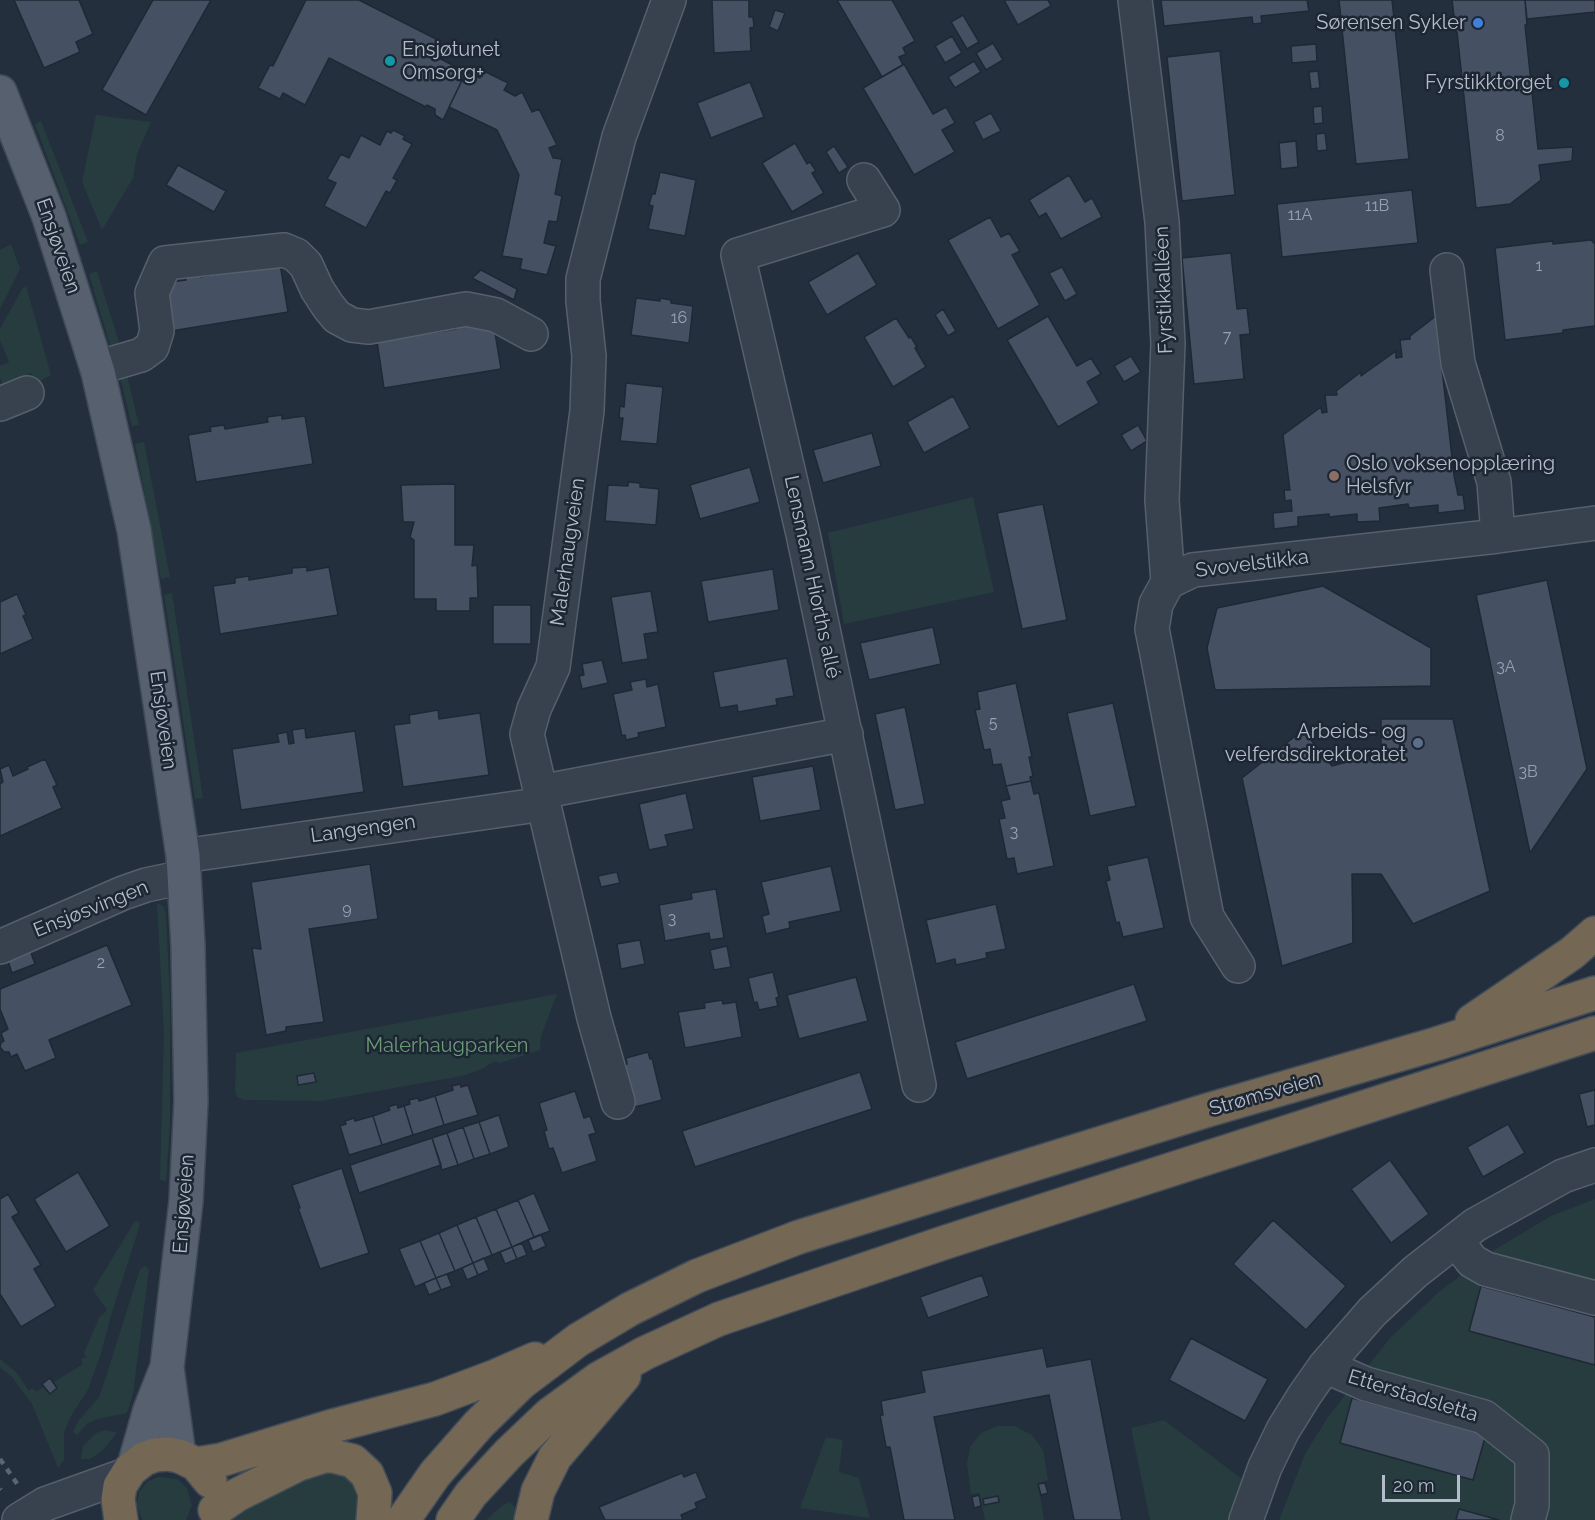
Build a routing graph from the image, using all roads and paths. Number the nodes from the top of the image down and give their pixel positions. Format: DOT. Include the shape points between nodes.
graph roads {
  1 [pos="669,0"];
  2 [pos="1135,0"];
  3 [pos="0,92"];
  4 [pos="864,180"];
  5 [pos="1447,270"];
  6 [pos="531,334"];
  7 [pos="97,368"];
  8 [pos="1595,524"];
  9 [pos="1498,536"];
  10 [pos="1168,582"];
  11 [pos="846,734"];
  12 [pos="542,798"];
  13 [pos="184,867"];
  14 [pos="1595,933"];
  15 [pos="0,947"];
  16 [pos="1238,966"];
  17 [pos="1590,993"];
  18 [pos="1591,1035"];
  19 [pos="1436,1044"];
  20 [pos="919,1084"];
  21 [pos="618,1102"];
  22 [pos="1595,1165"];
  23 [pos="1456,1240"];
  24 [pos="1595,1298"];
  25 [pos="578,1340"];
  26 [pos="645,1353"];
  27 [pos="1325,1366"];
  28 [pos="167,1367"];
  29 [pos="188,1460"];
  30 [pos="130,1470"];
  31 [pos="213,1515"];
  32 [pos="19,1520"];
  33 [pos="121,1520"];
  34 [pos="374,1520"];
  35 [pos="403,1520"];
  36 [pos="453,1520"];
  37 [pos="531,1520"];
  38 [pos="1246,1520"];
  39 [pos="1528,1520"];
  1 -- 12 [label="street, Malerhaugveien" via="619,137 583,279 587,411 553,667 527,734"];
  2 -- 10 [label="street, Fyrstikkalléen" via="1162,222 1168,344 1162,500"];
  3 -- 7 [label="main road, Ensjøveien" via="49,217"];
  4 -- 11 [label="street, Lensmann Hiorths allé" via="883,210 738,255"];
  5 -- 9 [label="street" via="1458,363 1494,482"];
  6 -- 7 [label="street" via="495,315 466,309 369,327 352,325 337,317 328,306 306,265 284,250 165,263 152,293 158,332 152,347 141,355"];
  7 -- 13 [label="main road, Ensjøveien" via="134,530"];
  8 -- 9 [label="street, Svovelstikka"];
  9 -- 10 [label="street, Svovelstikka" via="1192,570"];
  10 -- 16 [label="street, Svovelstikka" via="1156,604 1152,629 1207,917"];
  11 -- 12 [label="street, Langengen"];
  11 -- 20 [label="street, Lensmann Hiorths allé"];
  12 -- 13 [label="street, Langengen"];
  12 -- 21 [label="street, Malerhaugveien"];
  13 -- 15 [label="street, Ensjøsvingen"];
  13 -- 28 [label="main road, Ensjøveien" via="191,1101 186,1201"];
  14 -- 19 [label="highway" via="1554,966"];
  17 -- 19 [label="highway, Strømsveien"];
  18 -- 26 [label="highway" via="946,1242 719,1319"];
  19 -- 25 [label="highway, Strømsveien" via="799,1237 697,1276"];
  22 -- 23 [label="street, Etterstadsletta" via="1563,1176 1475,1225"];
  23 -- 24 [label="street" via="1472,1261 1486,1269"];
  23 -- 27 [label="street, Etterstadsletta" via="1391,1293"];
  25 -- 29 [label="highway" via="435,1399 221,1460"];
  25 -- 35 [label="highway" via="521,1383 479,1424 435,1474"];
  26 -- 36 [label="highway" via="598,1379 550,1414 471,1494"];
  26 -- 37 [label="highway" via="555,1457 538,1491"];
  27 -- 38 [label="street, Etterstadsletta" via="1283,1430"];
  27 -- 39 [label="street, Etterstadsletta" via="1366,1384 1484,1417 1532,1455 1532,1504"];
  28 -- 29 [label="main road, Ensjøveien"];
  28 -- 30 [label="main road, Ensjøveien"];
  29 -- 30 [label="highway" via="155,1455"];
  29 -- 31 [label="highway" via="212,1484"];
  30 -- 32 [label="street" via="45,1504"];
  30 -- 33 [label="highway" via="120,1486"];
  31 -- 34 [label="highway" via="237,1495 299,1464 333,1456 353,1461 367,1474 375,1493"];
}
